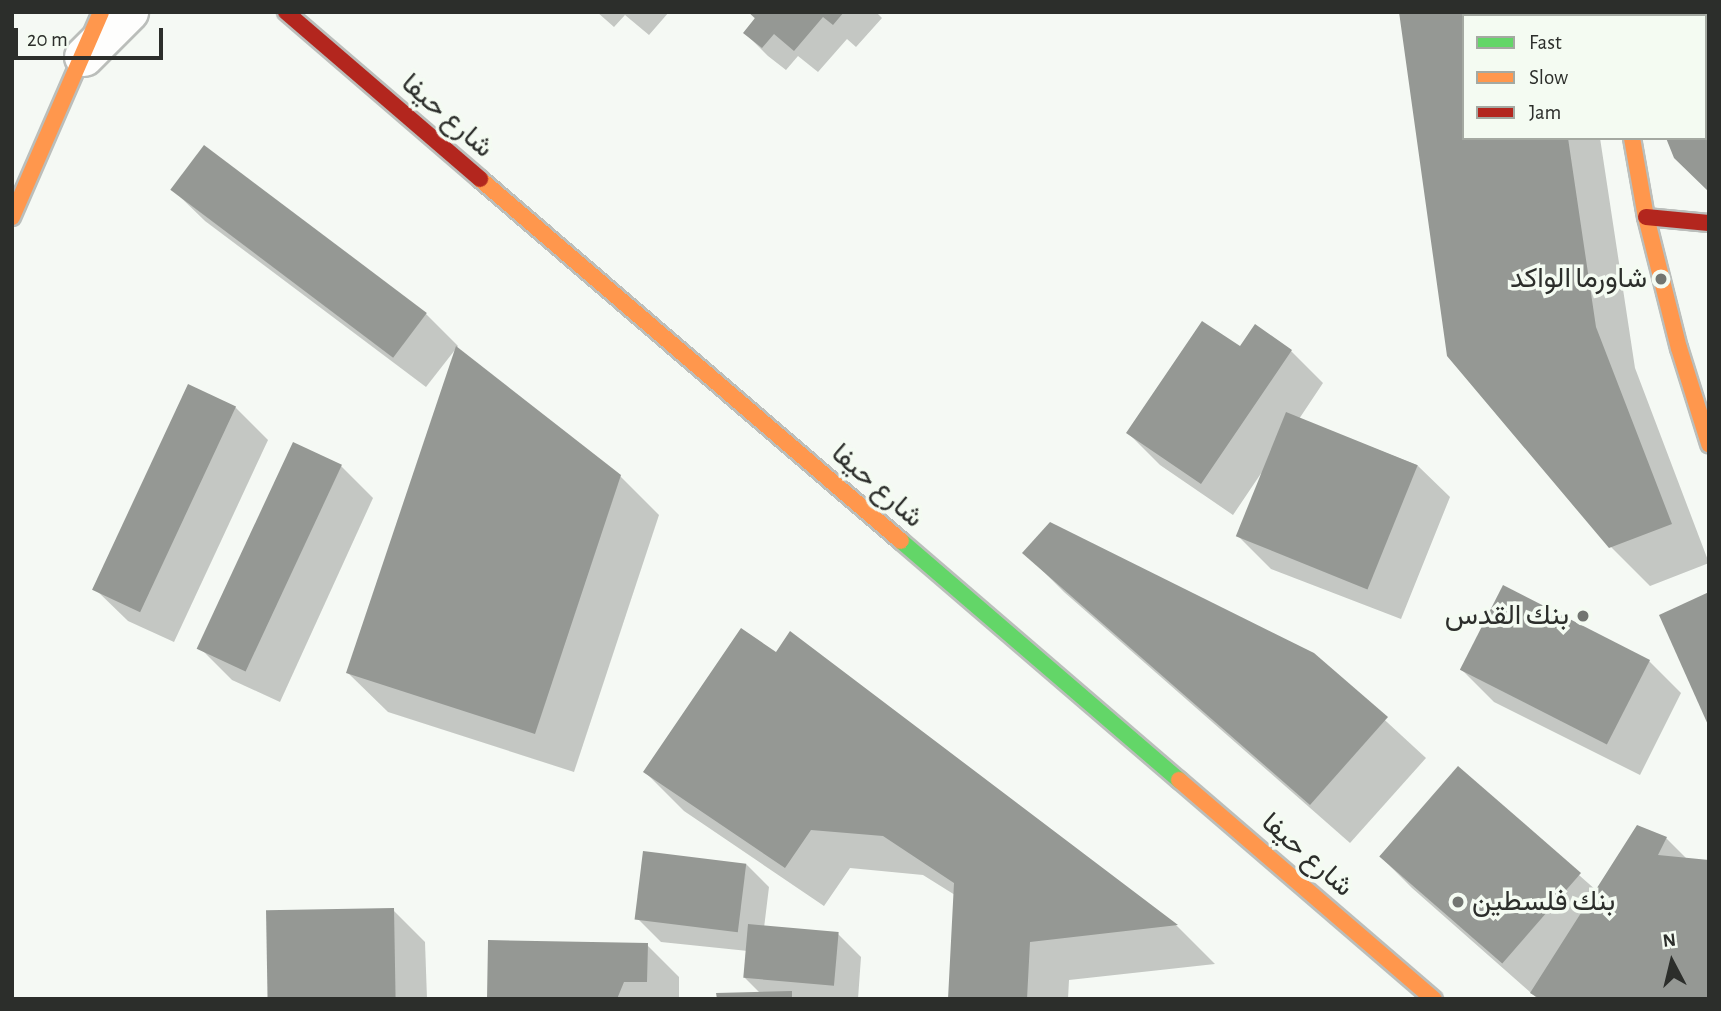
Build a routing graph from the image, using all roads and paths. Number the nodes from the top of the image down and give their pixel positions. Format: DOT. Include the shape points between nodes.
graph roads {
  1 [pos="101,12"];
  2 [pos="129,12"];
  3 [pos="286,12"];
  4 [pos="84,57"];
  5 [pos="1632,140"];
  6 [pos="12,217"];
  7 [pos="1646,217"];
  8 [pos="1709,223"];
  9 [pos="1709,444"];
  10 [pos="1434,999"];
  1 -- 4 [label="main road"];
  2 -- 4 [label="street"];
  3 -- 10 [label="main road, شارع حيفا"];
  4 -- 6 [label="main road"];
  5 -- 7 [label="main road"];
  7 -- 8 [label="main road"];
  7 -- 9 [label="main road"];
}
